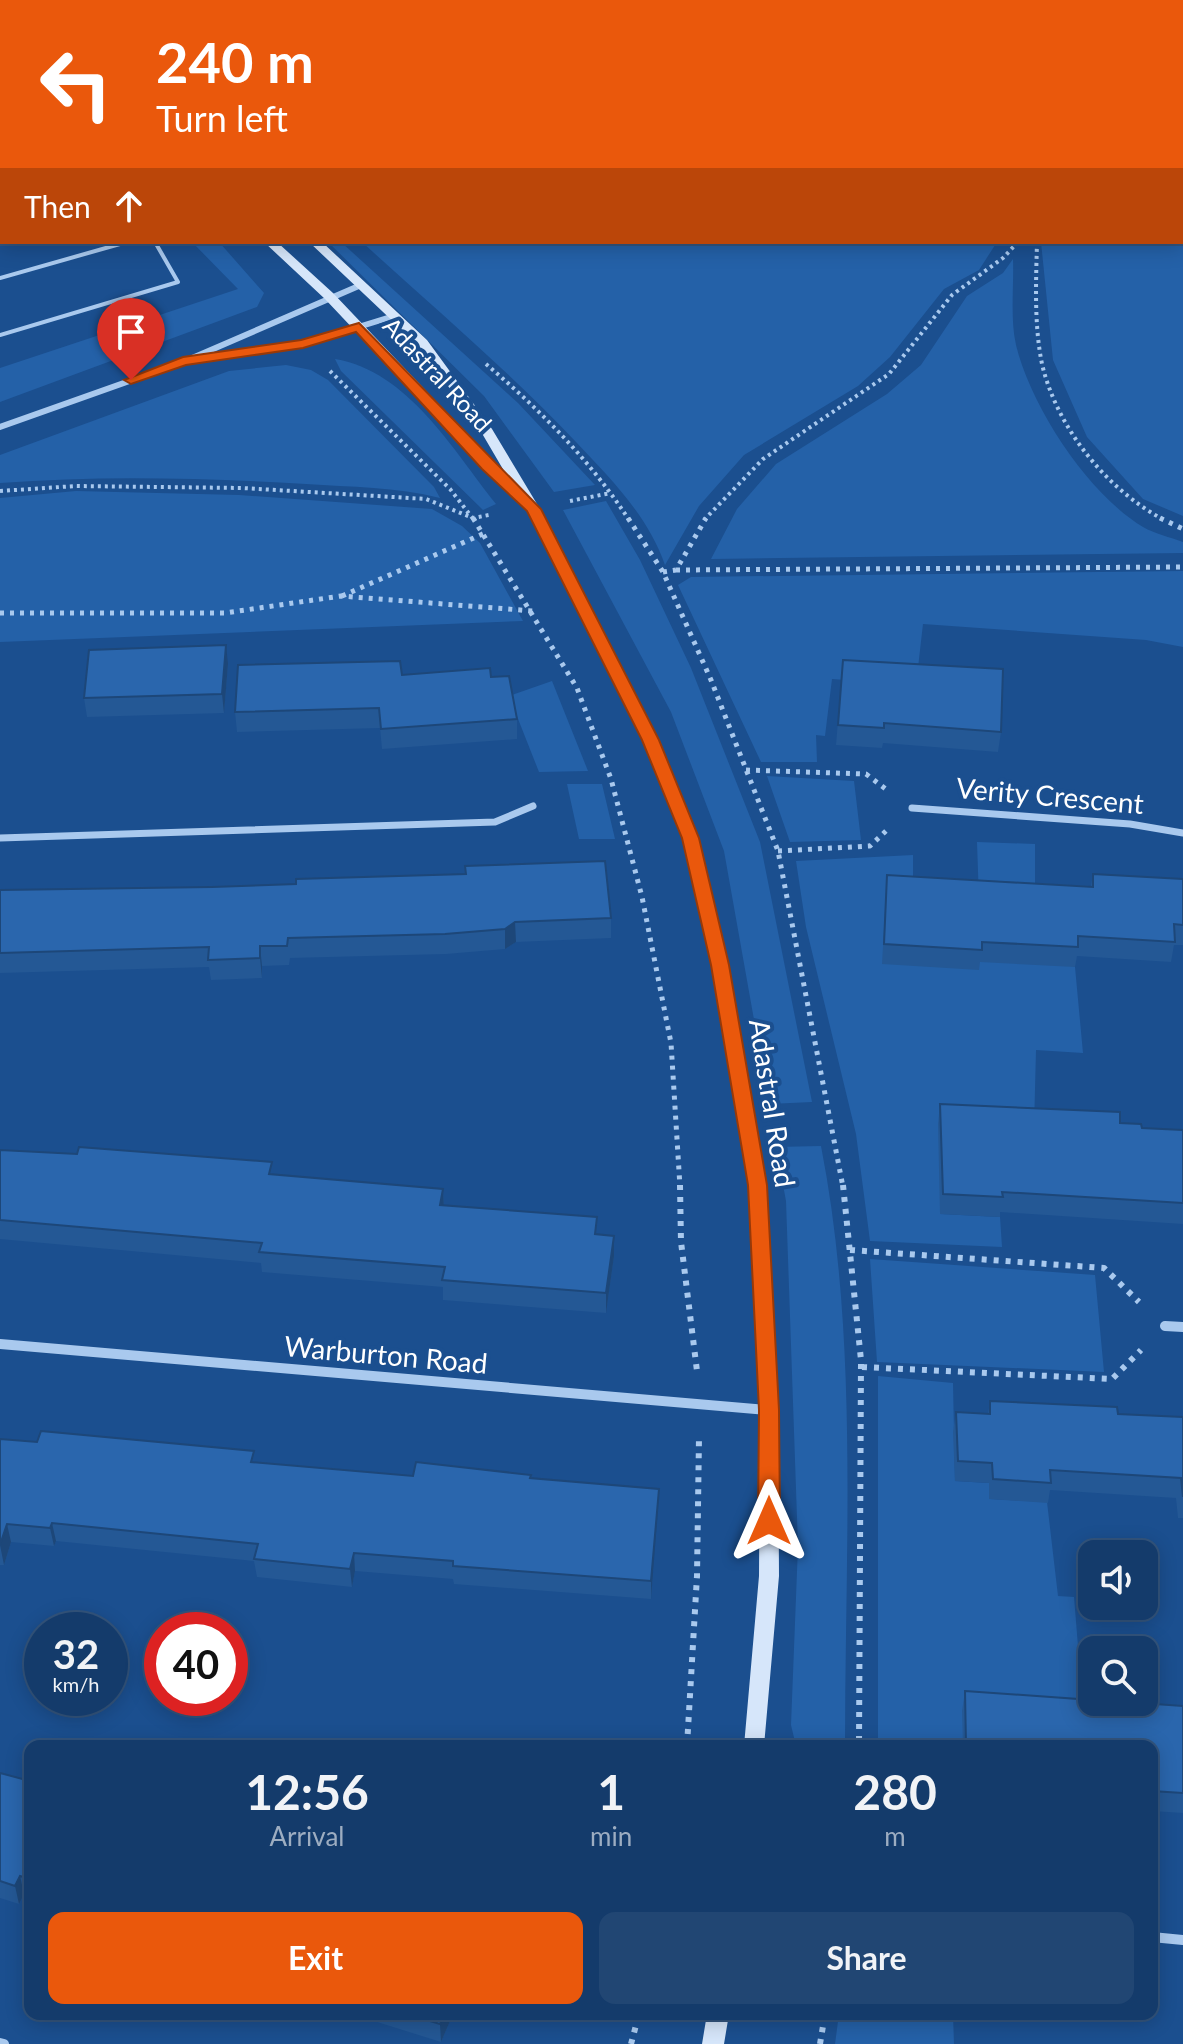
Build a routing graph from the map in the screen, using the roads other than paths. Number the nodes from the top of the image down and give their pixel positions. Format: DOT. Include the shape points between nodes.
graph roads {
  1 [pos="120,244"];
  2 [pos="156,244"];
  3 [pos="272,244"];
  4 [pos="317,244"];
  5 [pos="0,278"];
  6 [pos="361,285"];
  7 [pos="329,296"];
  8 [pos="394,316"];
  9 [pos="359,327"];
  10 [pos="0,335"];
  11 [pos="183,362"];
  12 [pos="0,427"];
  13 [pos="533,509"];
  14 [pos="533,806"];
  15 [pos="912,808"];
  16 [pos="1183,833"];
  17 [pos="0,838"];
  18 [pos="1165,1326"];
  19 [pos="1183,1327"];
  20 [pos="0,1344"];
  21 [pos="769,1410"];
  22 [pos="755,1740"];
  23 [pos="1158,1938"];
  24 [pos="1183,1940"];
  25 [pos="717,2020"];
  26 [pos="713,2044"];
  1 -- 5 [label="lane"];
  2 -- 10 [label="lane" via="178,282"];
  3 -- 7 [label="street, Adastral Road"];
  4 -- 6 [label="street, Adastral Road"];
  6 -- 7 [label="street"];
  6 -- 8 [label="street, Adastral Road"];
  7 -- 9 [label="street, Adastral Road"];
  7 -- 11 [label="street"];
  8 -- 9 [label="street"];
  8 -- 13 [label="street, Adastral Road" via="423,343 486,429"];
  9 -- 11 [label="street" via="303,344"];
  9 -- 13 [label="street, Adastral Road"];
  11 -- 12 [label="street"];
  13 -- 21 [label="street, Adastral Road" via="651,740 691,838 720,965 757,1185"];
  14 -- 17 [label="street" via="495,822"];
  15 -- 16 [label="street, Verity Crescent" via="1130,824"];
  18 -- 19 [label="street"];
  20 -- 21 [label="street, Warburton Road"];
  21 -- 22 [label="street, Adastral Road" via="769,1576"];
  23 -- 24 [label="street"];
  25 -- 26 [label="street"];
}
